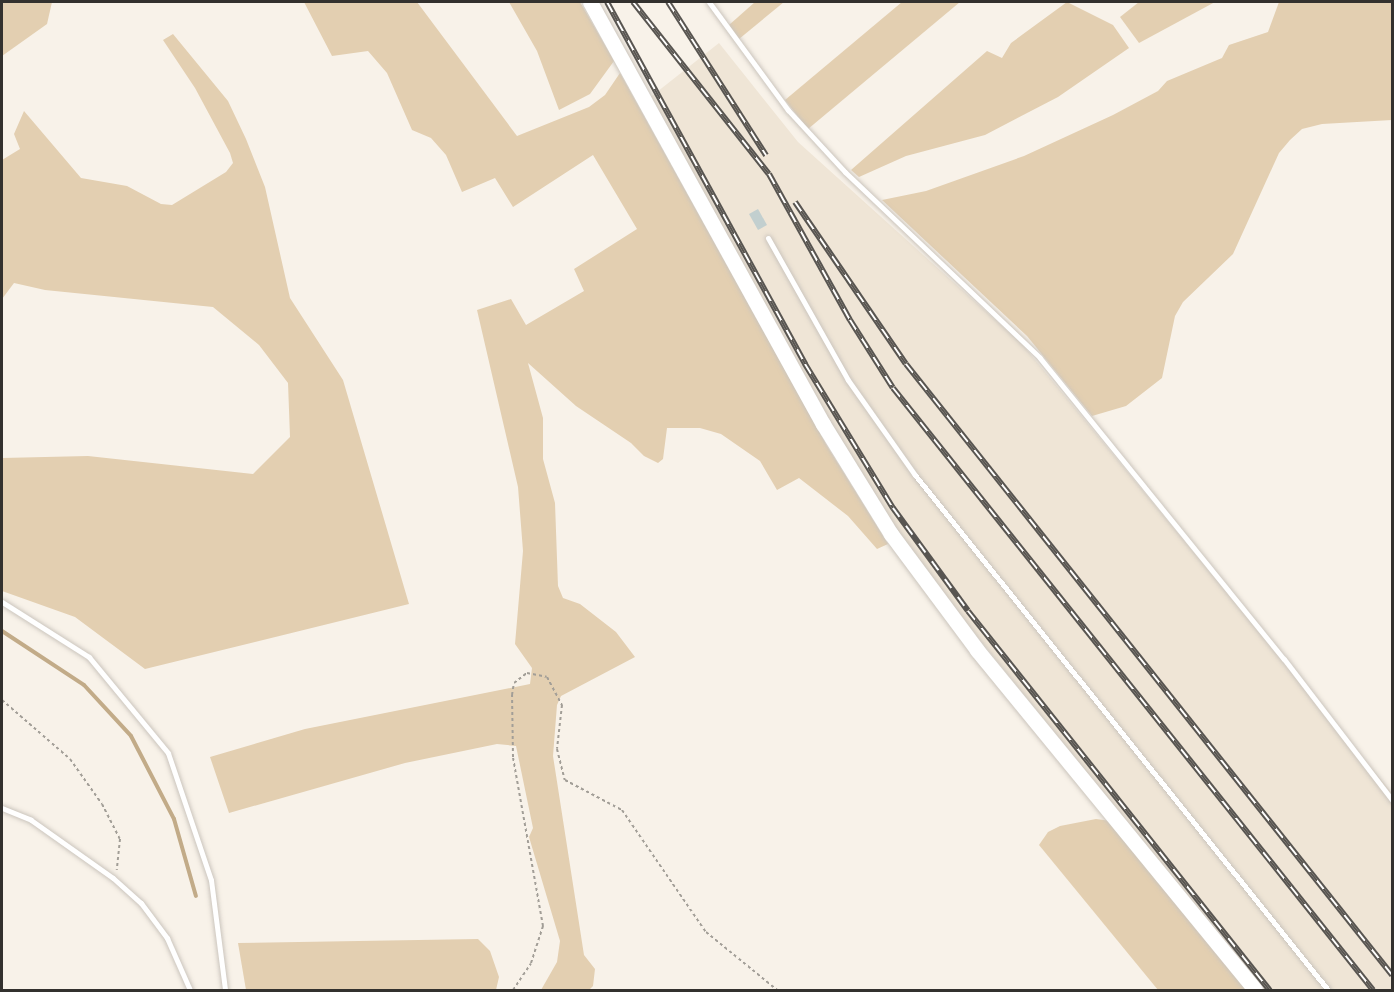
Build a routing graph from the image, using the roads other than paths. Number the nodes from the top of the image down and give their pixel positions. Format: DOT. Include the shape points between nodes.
graph roads {
  1 [pos="590,2"];
  2 [pos="709,2"];
  3 [pos="768,238"];
  4 [pos="2,602"];
  5 [pos="1392,800"];
  6 [pos="2,808"];
  7 [pos="190,990"];
  8 [pos="225,990"];
  9 [pos="1255,990"];
  10 [pos="1328,990"];
  1 -- 9 [label="main road" via="822,424 885,525 977,650"];
  2 -- 5 [label="lane" via="788,110 845,172 1040,358 1284,659"];
  3 -- 10 [label="lane" via="848,380 915,475"];
  4 -- 8 [label="lane" via="89,657 168,753 212,880"];
  6 -- 7 [label="lane" via="31,820 113,878 141,903 167,938"];
}
